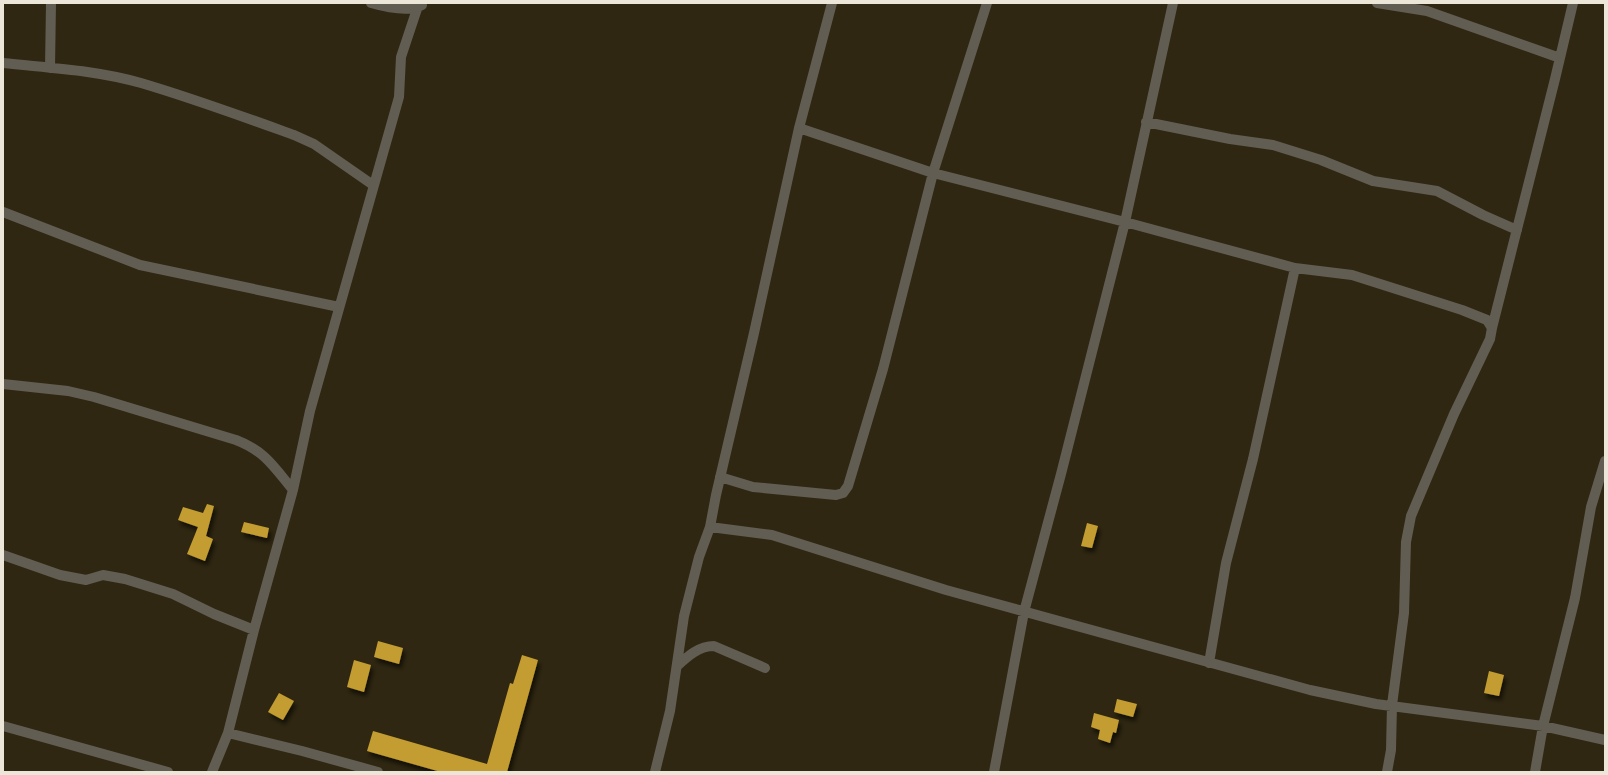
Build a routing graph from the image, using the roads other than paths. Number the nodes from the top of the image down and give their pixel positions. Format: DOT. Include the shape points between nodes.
graph roads {
  1 [pos="51,3"];
  2 [pos="371,3"];
  3 [pos="832,3"];
  4 [pos="987,3"];
  5 [pos="1173,3"];
  6 [pos="1377,3"];
  7 [pos="1573,3"];
  8 [pos="420,5"];
  9 [pos="1560,58"];
  10 [pos="3,63"];
  11 [pos="50,68"];
  12 [pos="1146,122"];
  13 [pos="799,128"];
  14 [pos="933,173"];
  15 [pos="373,185"];
  16 [pos="3,212"];
  17 [pos="1124,222"];
  18 [pos="1517,230"];
  19 [pos="1295,268"];
  20 [pos="339,307"];
  21 [pos="1492,328"];
  22 [pos="3,384"];
  23 [pos="1605,461"];
  24 [pos="720,477"];
  25 [pos="293,490"];
  26 [pos="710,527"];
  27 [pos="3,555"];
  28 [pos="1024,612"];
  29 [pos="254,630"];
  30 [pos="1209,663"];
  31 [pos="676,666"];
  32 [pos="765,668"];
  33 [pos="1392,705"];
  34 [pos="3,726"];
  35 [pos="1543,726"];
  36 [pos="228,732"];
  37 [pos="1605,740"];
  38 [pos="168,772"];
  39 [pos="212,772"];
  40 [pos="378,772"];
  41 [pos="655,772"];
  42 [pos="994,772"];
  43 [pos="1387,772"];
  44 [pos="1535,772"];
  1 -- 11 [label="street"];
  2 -- 8 [label="street" via="389,8"];
  3 -- 13 [label="street"];
  4 -- 14 [label="street"];
  5 -- 12 [label="street"];
  6 -- 9 [label="street" via="1427,11"];
  7 -- 9 [label="street"];
  8 -- 15 [label="street" via="401,57 399,97"];
  9 -- 18 [label="street"];
  10 -- 11 [label="street"];
  11 -- 15 [label="street" via="88,71 142,83 294,135 314,144"];
  12 -- 17 [label="street"];
  12 -- 18 [label="street" via="1273,145 1321,160 1373,181 1437,191"];
  13 -- 14 [label="street"];
  13 -- 24 [label="street"];
  14 -- 17 [label="street"];
  14 -- 24 [label="street" via="884,369 848,486 843,493 836,495 753,488"];
  15 -- 20 [label="street"];
  16 -- 20 [label="street" via="140,265"];
  17 -- 19 [label="street"];
  17 -- 28 [label="street"];
  18 -- 21 [label="street"];
  19 -- 21 [label="street" via="1352,275 1462,310 1487,320"];
  19 -- 30 [label="street" via="1253,459 1226,563"];
  20 -- 25 [label="street" via="310,411"];
  21 -- 33 [label="street" via="1490,339 1454,414 1411,516 1406,542 1404,613"];
  22 -- 25 [label="street" via="68,391 94,397 236,440 265,456"];
  23 -- 35 [label="street" via="1591,507 1575,598"];
  24 -- 26 [label="street"];
  25 -- 29 [label="street"];
  26 -- 28 [label="street" via="772,535"];
  26 -- 31 [label="street" via="684,616"];
  27 -- 29 [label="street" via="60,575 86,580 103,575 125,579 173,594"];
  28 -- 30 [label="street"];
  28 -- 42 [label="street"];
  29 -- 36 [label="street"];
  30 -- 33 [label="street" via="1310,690"];
  31 -- 32 [label="street" via="692,653 706,646 714,646"];
  31 -- 41 [label="street" via="670,711"];
  33 -- 35 [label="street"];
  33 -- 43 [label="street" via="1391,750"];
  34 -- 38 [label="street"];
  35 -- 37 [label="street"];
  35 -- 44 [label="street"];
  36 -- 39 [label="street"];
  36 -- 40 [label="street"];
}
